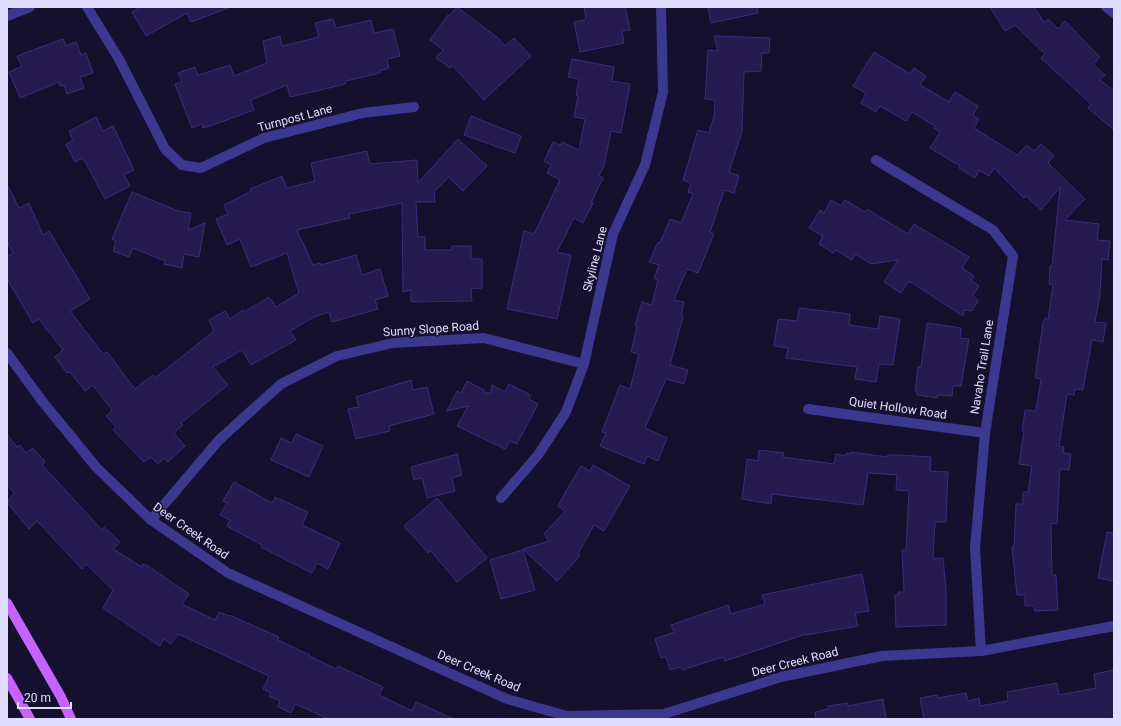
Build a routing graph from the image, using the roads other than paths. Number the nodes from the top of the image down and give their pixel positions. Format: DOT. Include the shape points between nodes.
graph roads {
  1 [pos="30,7"];
  2 [pos="87,7"];
  3 [pos="661,7"];
  4 [pos="1106,7"];
  5 [pos="1114,13"];
  6 [pos="7,16"];
  7 [pos="414,107"];
  8 [pos="876,160"];
  9 [pos="7,353"];
  10 [pos="584,364"];
  11 [pos="808,409"];
  12 [pos="985,433"];
  13 [pos="501,498"];
  14 [pos="151,520"];
  15 [pos="7,603"];
  16 [pos="1114,626"];
  17 [pos="981,651"];
  18 [pos="7,678"];
  19 [pos="30,719"];
  20 [pos="71,719"];
  1 -- 6 [label="street"];
  2 -- 7 [label="street, Turnpost Lane" via="119,59 166,149 182,165 201,168 264,138 363,113"];
  3 -- 10 [label="street, Skyline Lane" via="663,92 645,165 613,234"];
  4 -- 5 [label="street"];
  8 -- 12 [label="street, Navaho Trail Lane" via="994,230 1013,256"];
  9 -- 14 [label="street, Deer Creek Road" via="96,467"];
  10 -- 13 [label="street, Skyline Lane" via="566,412 538,455"];
  10 -- 14 [label="street, Sunny Slope Road" via="484,338 393,343 337,356 281,384 219,440"];
  11 -- 12 [label="street, Quiet Hollow Road"];
  12 -- 17 [label="street, Navaho Trail Lane" via="975,548"];
  14 -- 17 [label="street, Deer Creek Road" via="228,573 507,699 567,716 664,714 781,677 882,656"];
  15 -- 20 [label="main road"];
  16 -- 17 [label="street, Deer Creek Road"];
  18 -- 19 [label="main road"];
}
